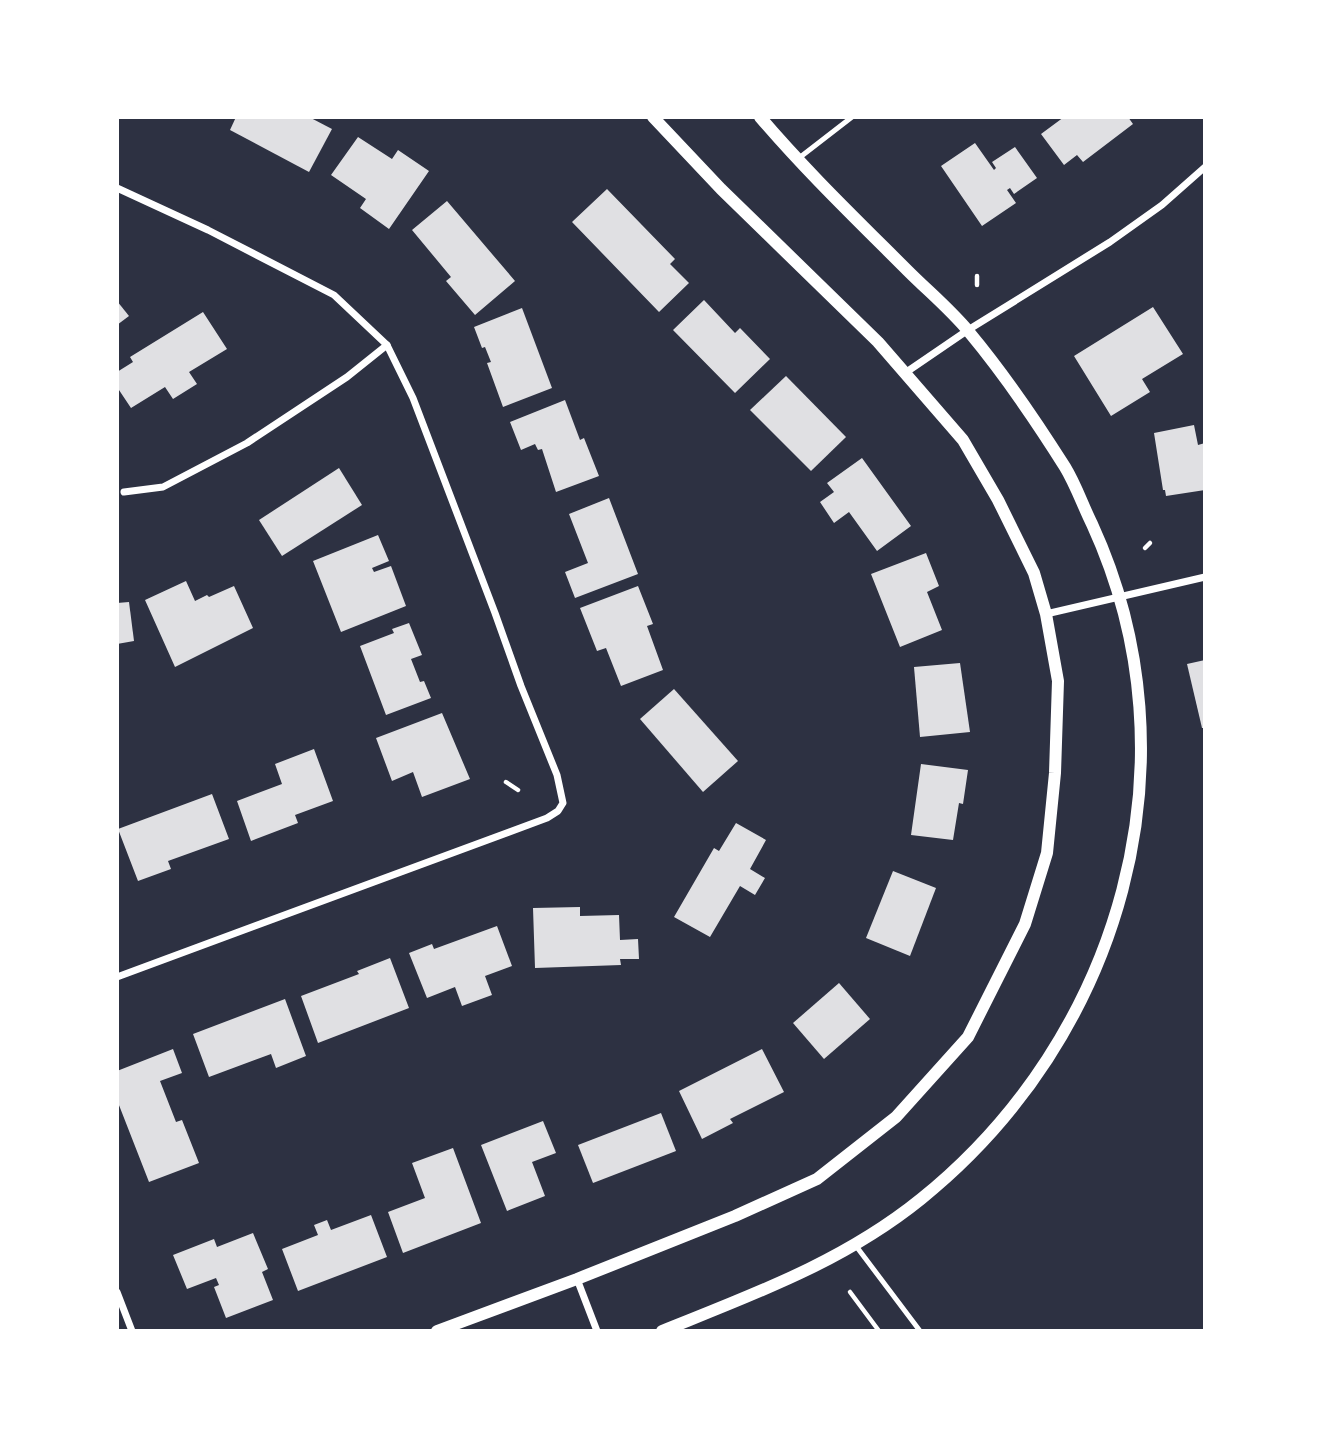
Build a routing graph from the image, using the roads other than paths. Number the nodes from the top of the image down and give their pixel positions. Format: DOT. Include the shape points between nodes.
graph roads {
  1 [pos="653,117"];
  2 [pos="760,117"];
  3 [pos="852,117"];
  4 [pos="796,160"];
  5 [pos="1205,167"];
  6 [pos="117,188"];
  7 [pos="968,330"];
  8 [pos="387,345"];
  9 [pos="905,373"];
  10 [pos="124,492"];
  11 [pos="1205,577"];
  12 [pos="1120,597"];
  13 [pos="1046,614"];
  14 [pos="117,977"];
  15 [pos="856,1246"];
  16 [pos="577,1279"];
  17 [pos="117,1292"];
  18 [pos="132,1331"];
  19 [pos="437,1331"];
  20 [pos="597,1331"];
  21 [pos="662,1331"];
  22 [pos="920,1331"];
  1 -- 9 [label="street"];
  2 -- 4 [label="street"];
  3 -- 4 [label="lane"];
  4 -- 7 [label="street"];
  5 -- 7 [label="street" via="1110,242"];
  6 -- 8 [label="street" via="334,295"];
  7 -- 9 [label="street"];
  7 -- 12 [label="street" via="1068,471 1108,558"];
  8 -- 10 [label="street" via="247,443 163,487"];
  8 -- 14 [label="street" via="412,398 557,775 563,803 547,818"];
  9 -- 13 [label="street" via="963,440 1034,573"];
  11 -- 12 [label="street"];
  12 -- 13 [label="street"];
  12 -- 15 [label="street" via="1139,683 1142,768 1127,876 1096,972 1048,1059 990,1135 922,1199"];
  13 -- 16 [label="street" via="1058,681 1047,853 1025,923 968,1037 896,1117 817,1179"];
  15 -- 21 [label="street" via="791,1279"];
  15 -- 22 [label="lane"];
  16 -- 19 [label="street"];
  16 -- 20 [label="street"];
  17 -- 18 [label="street"];
}
